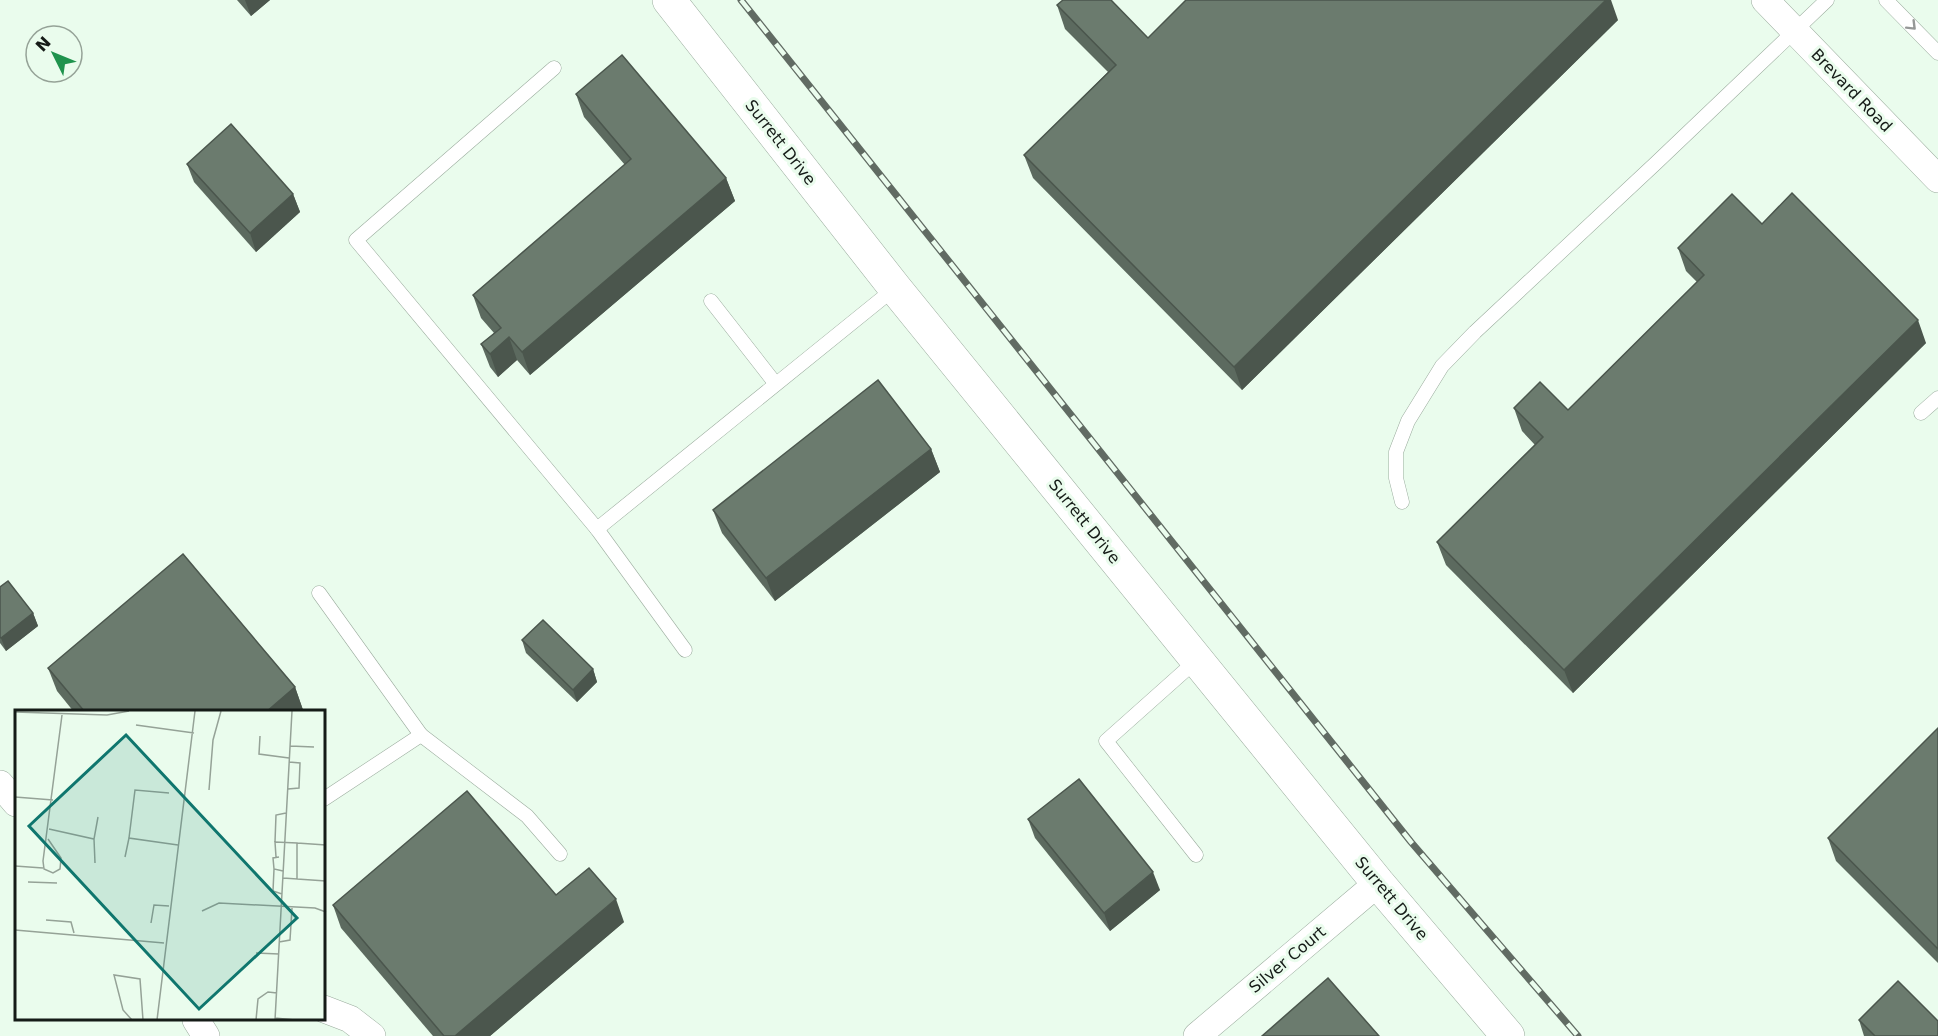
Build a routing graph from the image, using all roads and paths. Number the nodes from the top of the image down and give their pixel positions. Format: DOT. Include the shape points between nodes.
graph roads {
  1 [pos="669,0"];
  2 [pos="1765,0"];
  3 [pos="1827,0"];
  4 [pos="1886,0"];
  5 [pos="1796,32"];
  6 [pos="1938,52"];
  7 [pos="554,68"];
  8 [pos="1938,179"];
  9 [pos="895,288"];
  10 [pos="711,301"];
  11 [pos="776,383"];
  12 [pos="1938,398"];
  13 [pos="1922,413"];
  14 [pos="1402,502"];
  15 [pos="597,529"];
  16 [pos="319,593"];
  17 [pos="685,650"];
  18 [pos="1198,659"];
  19 [pos="421,735"];
  20 [pos="0,784"];
  21 [pos="326,798"];
  22 [pos="15,802"];
  23 [pos="561,854"];
  24 [pos="1196,855"];
  25 [pos="1378,883"];
  26 [pos="326,1010"];
  27 [pos="197,1021"];
  28 [pos="206,1036"];
  29 [pos="372,1036"];
  30 [pos="1197,1036"];
  31 [pos="1508,1036"];
  1 -- 9 [label="street, Surrett Drive"];
  2 -- 5 [label="street, Brevard Road"];
  3 -- 5 [label="lane"];
  4 -- 6 [label="lane, one-way"];
  5 -- 8 [label="street, Brevard Road"];
  5 -- 14 [label="lane" via="1442,366 1408,421 1395,452"];
  7 -- 15 [label="lane" via="356,240"];
  9 -- 11 [label="lane"];
  9 -- 18 [label="street, Surrett Drive"];
  10 -- 11 [label="lane"];
  11 -- 15 [label="lane"];
  12 -- 13 [label="lane"];
  15 -- 17 [label="lane"];
  16 -- 19 [label="lane"];
  18 -- 24 [label="lane" via="1106,741"];
  18 -- 25 [label="street, Surrett Drive"];
  19 -- 21 [label="lane"];
  19 -- 23 [label="lane" via="527,816"];
  20 -- 22 [label="street"];
  25 -- 30 [label="street, Silver Court"];
  25 -- 31 [label="street, Surrett Drive"];
  26 -- 29 [label="street" via="351,1019"];
  27 -- 28 [label="street"];
}
